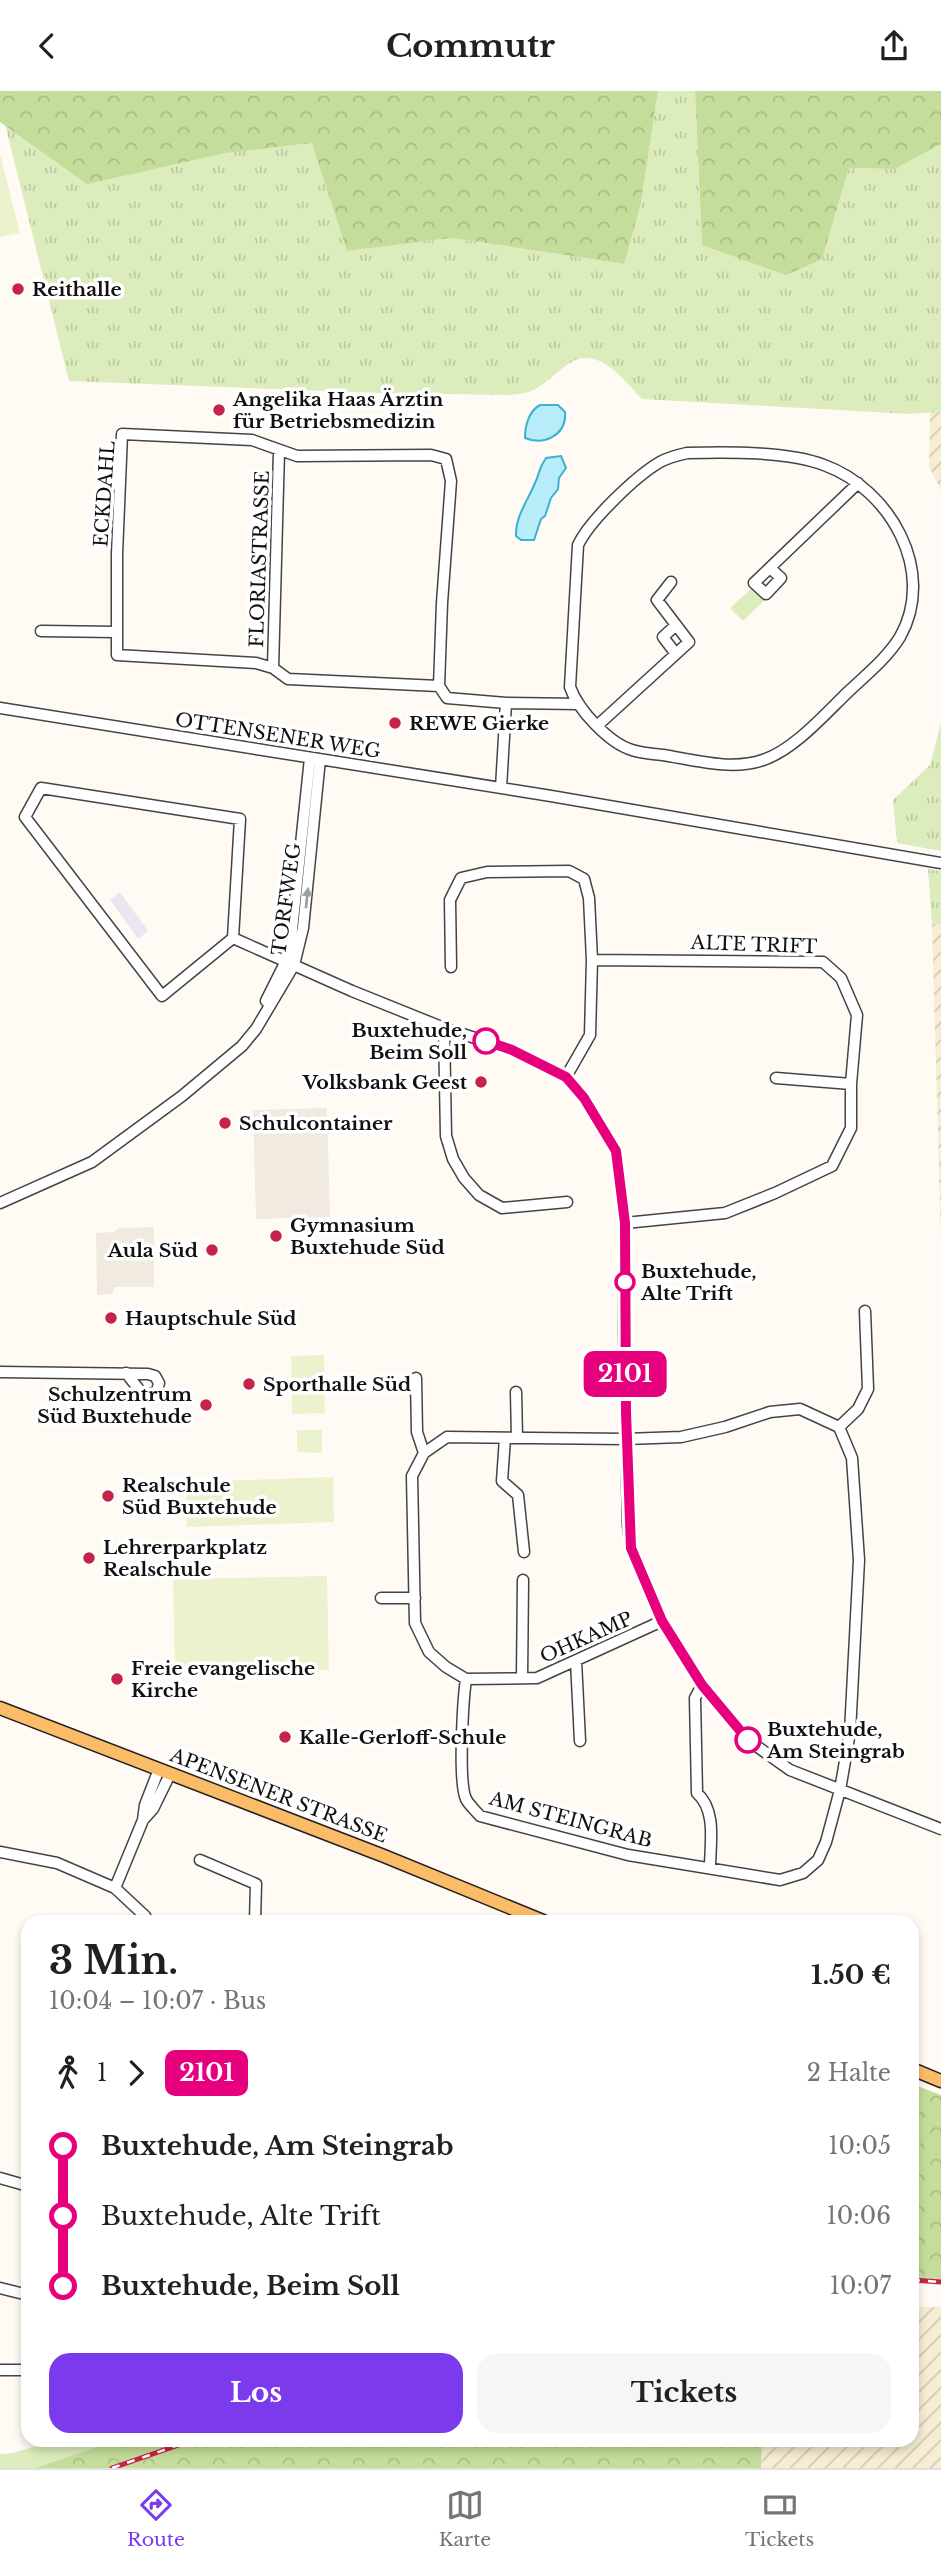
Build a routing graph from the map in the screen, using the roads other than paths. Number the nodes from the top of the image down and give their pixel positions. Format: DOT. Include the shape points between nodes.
graph roads {
  1 [pos="279,451"];
  2 [pos="858,483"];
  3 [pos="770,568"];
  4 [pos="671,582"];
  5 [pos="676,625"];
  6 [pos="41,631"];
  7 [pos="117,632"];
  8 [pos="676,654"];
  9 [pos="273,668"];
  10 [pos="439,686"];
  11 [pos="506,703"];
  12 [pos="579,704"];
  13 [pos="0,708"];
  14 [pos="597,725"];
  15 [pos="315,758"];
  16 [pos="501,788"];
  17 [pos="941,863"];
  18 [pos="233,938"];
  19 [pos="592,960"];
  20 [pos="290,963"];
  21 [pos="451,967"];
  22 [pos="444,1028"];
  23 [pos="566,1077"];
  24 [pos="776,1078"];
  25 [pos="851,1084"];
  26 [pos="567,1202"];
  27 [pos="0,1203"];
  28 [pos="625,1223"];
  29 [pos="865,1311"];
  30 [pos="0,1371"];
  31 [pos="126,1373"];
  32 [pos="416,1378"];
  33 [pos="516,1392"];
  34 [pos="839,1427"];
  35 [pos="511,1438"];
  36 [pos="626,1439"];
  37 [pos="424,1453"];
  38 [pos="524,1552"];
  39 [pos="523,1580"];
  40 [pos="381,1598"];
  41 [pos="415,1598"];
  42 [pos="662,1621"];
  43 [pos="576,1661"];
  44 [pos="522,1678"];
  45 [pos="466,1679"];
  46 [pos="702,1685"];
  47 [pos="0,1708"];
  48 [pos="580,1741"];
  49 [pos="164,1772"];
  50 [pos="840,1790"];
  51 [pos="941,1829"];
  52 [pos="0,1852"];
  53 [pos="200,1860"];
  54 [pos="710,1868"];
  55 [pos="116,1888"];
  56 [pos="144,1915"];
  57 [pos="255,1915"];
  58 [pos="527,1915"];
  59 [pos="919,2072"];
  60 [pos="941,2081"];
  61 [pos="0,2178"];
  62 [pos="21,2184"];
  63 [pos="0,2288"];
  64 [pos="21,2293"];
  65 [pos="0,2370"];
  66 [pos="21,2370"];
  1 -- 7 [label="street, ECKDAHL" via="252,440 122,434"];
  1 -- 9 [label="street, FLORIASTRASSE"];
  1 -- 10 [label="street, ECKDAHL" via="297,456 431,455 446,459 451,481"];
  2 -- 3 [label="street"];
  2 -- 12 [label="street" via="822,464 750,454 687,453 661,461 648,471 584,532 578,545 570,687"];
  2 -- 14 [label="street" via="883,507 908,549 912,603 900,636 882,661 823,716 777,754 747,764 631,750 612,741"];
  3 -- 3 [label="street" via="754,583 766,594 781,578"];
  4 -- 5 [label="street" via="657,600"];
  5 -- 8 [label="street" via="663,637"];
  5 -- 8 [label="street" via="690,642"];
  6 -- 7 [label="street"];
  7 -- 9 [label="street, ECKDAHL" via="117,655 256,663"];
  8 -- 14 [label="street"];
  9 -- 10 [label="street, ECKDAHL" via="288,679"];
  10 -- 11 [label="street, ECKDAHL" via="447,698"];
  11 -- 12 [label="street"];
  11 -- 16 [label="street"];
  12 -- 14 [label="street"];
  13 -- 15 [label="street, OTTENSENER WEG"];
  15 -- 16 [label="street, OTTENSENER WEG"];
  15 -- 20 [label="street, TORFWEG"];
  16 -- 17 [label="street, OTTENSENER WEG"];
  18 -- 18 [label="street" via="240,819 41,788 25,817 162,996"];
  18 -- 20 [label="street"];
  19 -- 21 [label="street" via="584,879 569,871 487,872 461,878 450,900"];
  19 -- 23 [label="street" via="590,1035"];
  19 -- 25 [label="street, ALTE TRIFT" via="823,962 841,978 857,1015"];
  20 -- 22 [label="street"];
  20 -- 27 [label="street, TORFWEG" via="223,1062 182,1096 92,1162"];
  22 -- 23 [label="street" via="512,1050"];
  22 -- 26 [label="street" via="446,1136 464,1178 479,1195 502,1208"];
  23 -- 28 [label="street" via="616,1151"];
  24 -- 25 [label="street"];
  25 -- 28 [label="street, ALTE TRIFT" via="851,1128 832,1166 725,1213"];
  28 -- 36 [label="street"];
  29 -- 34 [label="street" via="868,1389 858,1409"];
  30 -- 31 [label="street"];
  32 -- 37 [label="street" via="417,1433"];
  33 -- 35 [label="street"];
  34 -- 36 [label="street" via="800,1409 770,1412 681,1437"];
  34 -- 50 [label="street, AM STEINGRAB" via="852,1458 859,1560 850,1732"];
  35 -- 36 [label="street"];
  35 -- 37 [label="street" via="447,1437"];
  35 -- 38 [label="street" via="502,1481 518,1495"];
  36 -- 42 [label="street" via="631,1548"];
  37 -- 41 [label="street" via="412,1476"];
  39 -- 44 [label="street, OHKAMP"];
  40 -- 41 [label="street"];
  41 -- 45 [label="street" via="415,1623 429,1652"];
  42 -- 43 [label="street, OHKAMP"];
  42 -- 46 [label="street"];
  43 -- 44 [label="street, OHKAMP" via="537,1678"];
  43 -- 48 [label="street"];
  44 -- 45 [label="street, OHKAMP"];
  45 -- 54 [label="street, AM STEINGRAB" via="463,1773 466,1799 480,1816 628,1855"];
  46 -- 50 [label="street" via="748,1740 790,1770"];
  46 -- 54 [label="street" via="695,1698 696,1793 710,1816"];
  47 -- 49 [label="main road, APENSENER STRASSE"];
  49 -- 55 [label="street" via="145,1805"];
  49 -- 58 [label="main road, APENSENER STRASSE"];
  50 -- 51 [label="street"];
  50 -- 54 [label="street, AM STEINGRAB" via="818,1860 803,1873 780,1880"];
  52 -- 55 [label="street" via="57,1863"];
  53 -- 57 [label="street" via="256,1884"];
  55 -- 56 [label="street"];
  59 -- 60 [label="main road"];
  61 -- 62 [label="street"];
  63 -- 64 [label="street"];
  65 -- 66 [label="street"];
}
